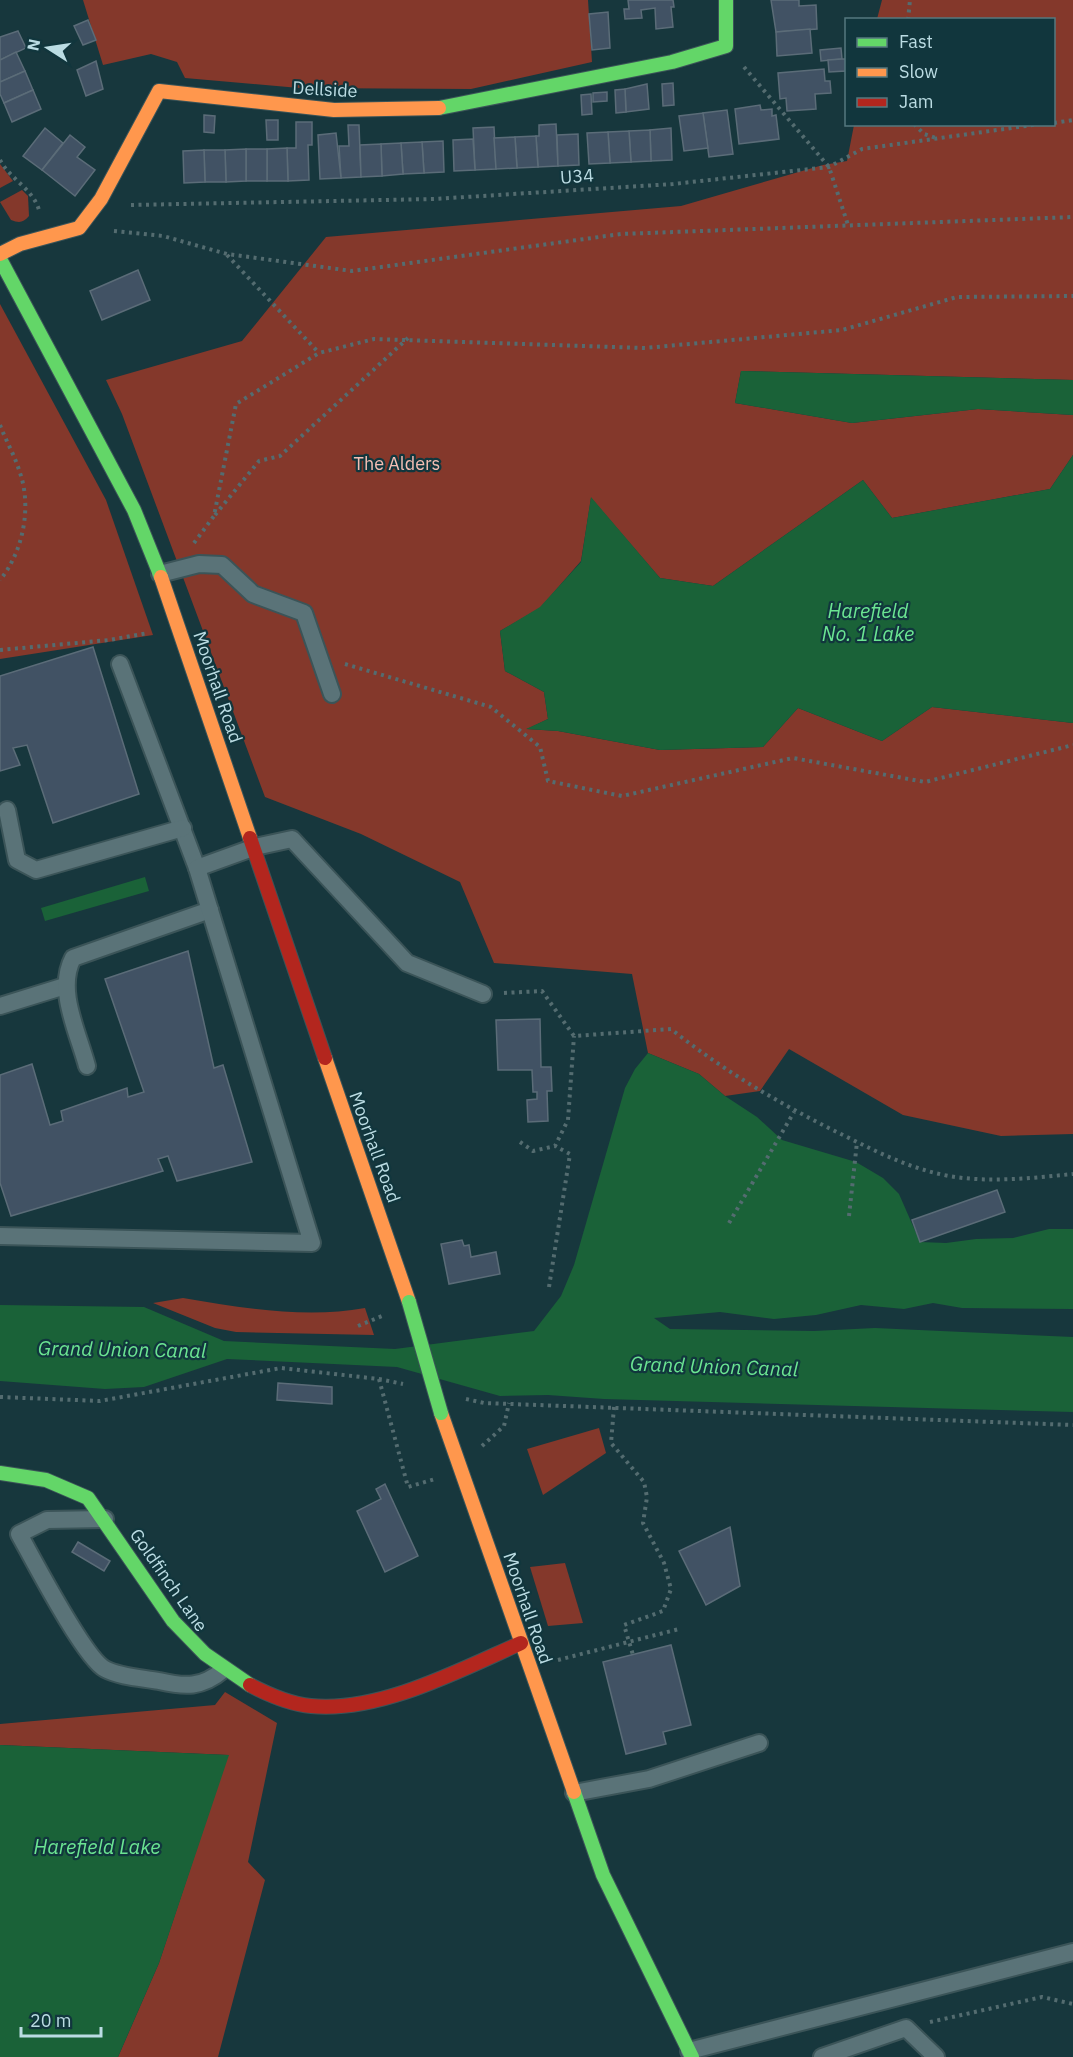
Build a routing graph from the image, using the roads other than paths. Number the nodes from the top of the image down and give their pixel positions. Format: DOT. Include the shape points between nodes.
graph roads {
  1 [pos="726,0"];
  2 [pos="0,256"];
  3 [pos="168,571"];
  4 [pos="120,664"];
  5 [pos="332,694"];
  6 [pos="7,810"];
  7 [pos="183,828"];
  8 [pos="255,847"];
  9 [pos="197,868"];
  10 [pos="210,910"];
  11 [pos="65,986"];
  12 [pos="483,994"];
  13 [pos="0,1006"];
  14 [pos="87,1066"];
  15 [pos="0,1236"];
  16 [pos="0,1473"];
  17 [pos="105,1519"];
  18 [pos="521,1643"];
  19 [pos="223,1670"];
  20 [pos="759,1743"];
  21 [pos="574,1793"];
  22 [pos="1073,1952"];
  23 [pos="691,2054"];
  24 [pos="822,2057"];
  25 [pos="936,2057"];
  1 -- 2 [label="street, Dellside" via="726,46 672,62 444,108 334,110 159,91 111,182 79,228 20,244"];
  2 -- 3 [label="street, Moorhall Road"];
  3 -- 5 [label="lane" via="199,564 222,565 253,594 304,613"];
  3 -- 8 [label="street, Moorhall Road"];
  4 -- 7 [label="lane"];
  6 -- 7 [label="lane" via="17,860 36,870"];
  7 -- 9 [label="lane"];
  8 -- 9 [label="lane"];
  8 -- 12 [label="lane" via="292,839 407,963"];
  8 -- 18 [label="street, Moorhall Road, bridge"];
  9 -- 10 [label="lane"];
  10 -- 11 [label="lane" via="73,958"];
  10 -- 15 [label="lane" via="312,1243"];
  11 -- 13 [label="lane"];
  11 -- 14 [label="lane"];
  16 -- 17 [label="street, Goldfinch Lane" via="69,1486 88,1498"];
  17 -- 19 [label="street, Goldfinch Lane" via="171,1619 192,1645"];
  17 -- 19 [label="lane" via="47,1520 19,1534 76,1633 104,1669 180,1686 197,1686"];
  18 -- 19 [label="street, Goldfinch Lane" via="387,1695 331,1707 284,1699"];
  18 -- 21 [label="street, Moorhall Road"];
  20 -- 21 [label="lane" via="640,1781"];
  21 -- 23 [label="street, Moorhall Road" via="603,1875"];
  22 -- 23 [label="lane"];
  24 -- 25 [label="lane" via="906,2028"];
}
